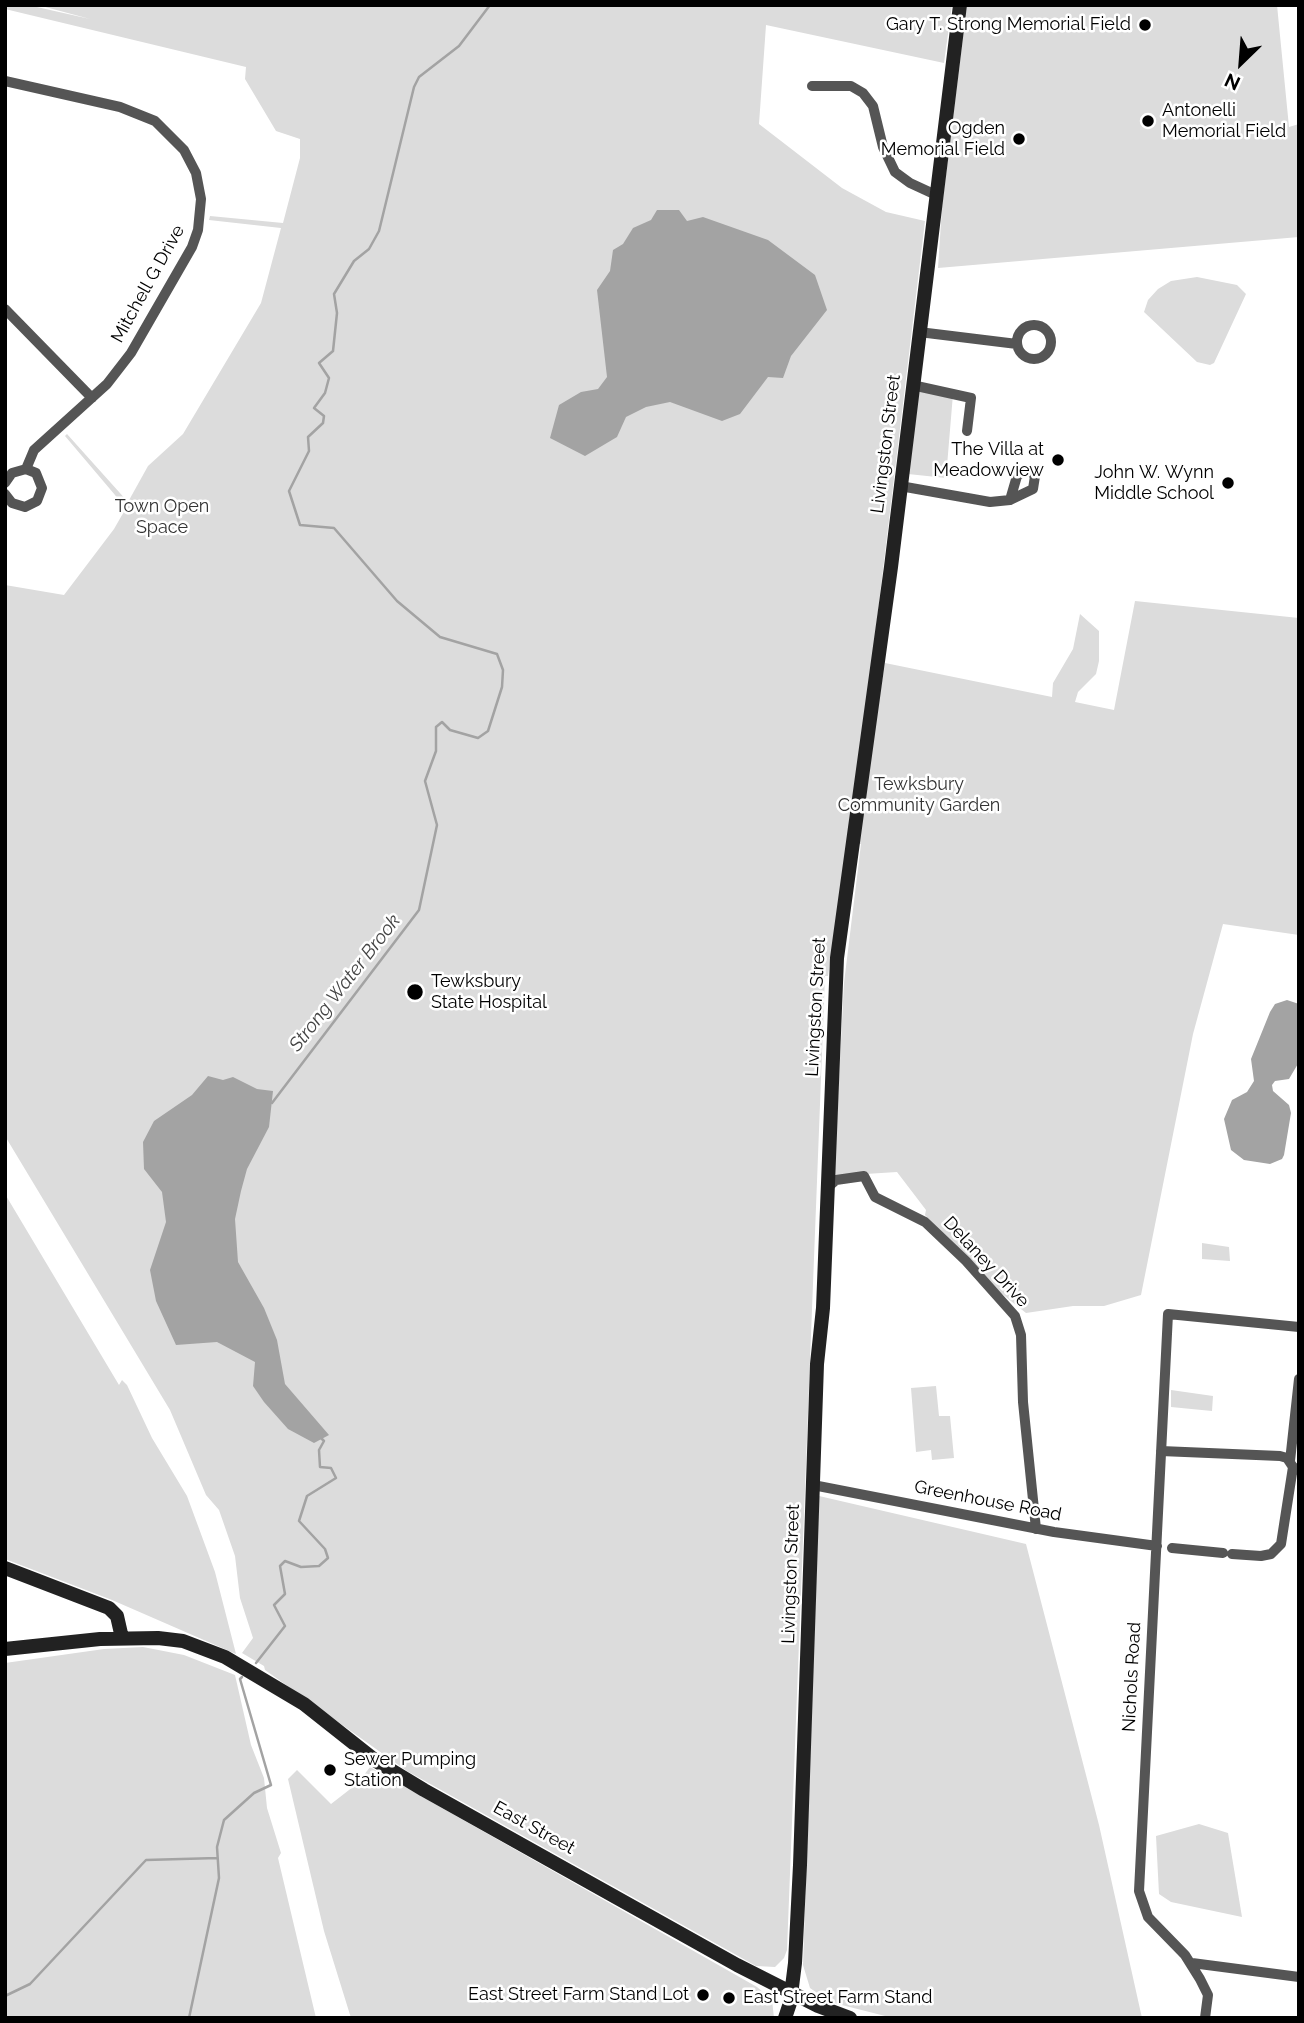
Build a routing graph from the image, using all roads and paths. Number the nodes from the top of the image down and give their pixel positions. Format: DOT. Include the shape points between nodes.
graph roads {
  1 [pos="960,5"];
  2 [pos="5,81"];
  3 [pos="812,86"];
  4 [pos="936,195"];
  5 [pos="5,309"];
  6 [pos="919,332"];
  7 [pos="1017,344"];
  8 [pos="912,385"];
  9 [pos="92,398"];
  10 [pos="967,431"];
  11 [pos="26,469"];
  12 [pos="5,482"];
  13 [pos="900,486"];
  14 [pos="5,494"];
  15 [pos="1010,499"];
  16 [pos="827,1188"];
  17 [pos="1299,1326"];
  18 [pos="1299,1379"];
  19 [pos="1161,1451"];
  20 [pos="1294,1466"];
  21 [pos="813,1485"];
  22 [pos="1036,1529"];
  23 [pos="1157,1546"];
  24 [pos="1172,1548"];
  25 [pos="5,1568"];
  26 [pos="122,1638"];
  27 [pos="5,1649"];
  28 [pos="1192,1963"];
  29 [pos="1299,1977"];
  30 [pos="791,1993"];
  31 [pos="785,2018"];
  32 [pos="850,2018"];
  33 [pos="1205,2018"];
  1 -- 4 [label="street, Livingston Street"];
  2 -- 9 [label="street, Mitchell G Drive" via="148,117 180,144 199,184 201,215 192,247 127,359"];
  3 -- 4 [label="street" via="851,86 863,93 873,106 895,172"];
  4 -- 6 [label="street, Livingston Street"];
  5 -- 9 [label="street"];
  6 -- 7 [label="street"];
  6 -- 8 [label="street, Livingston Street"];
  8 -- 10 [label="street" via="971,398"];
  8 -- 13 [label="street, Livingston Street"];
  9 -- 11 [label="street, Mitchell G Drive" via="34,450"];
  11 -- 12 [label="street, Mitchell G Drive" via="12,473"];
  11 -- 14 [label="street" via="36,473 42,483 37,501 20,507"];
  13 -- 15 [label="street" via="980,503"];
  13 -- 16 [label="street, Livingston Street" via="840,930"];
  16 -- 21 [label="street, Livingston Street"];
  16 -- 22 [label="street, Delaney Drive" via="836,1180 864,1176 875,1198 925,1222 1015,1316 1021,1335"];
  17 -- 19 [label="street, Nichols Road" via="1168,1314"];
  18 -- 20 [label="street"];
  19 -- 20 [label="street" via="1280,1456"];
  19 -- 23 [label="street, Nichols Road"];
  20 -- 24 [label="street" via="1281,1544 1271,1553 1261,1556"];
  21 -- 22 [label="street, Greenhouse Road"];
  21 -- 30 [label="street, Livingston Street"];
  22 -- 23 [label="street, Greenhouse Road"];
  23 -- 28 [label="street, Nichols Road" via="1139,1891 1148,1917"];
  25 -- 26 [label="street" via="110,1608 117,1616"];
  26 -- 27 [label="street, East Street"];
  26 -- 30 [label="street, East Street" via="183,1641 244,1667 304,1704 399,1775"];
  28 -- 29 [label="street"];
  28 -- 33 [label="street, Nichols Road" via="1208,1995"];
  30 -- 31 [label="street, Livingston Street"];
  30 -- 32 [label="street, East Street"];
}
